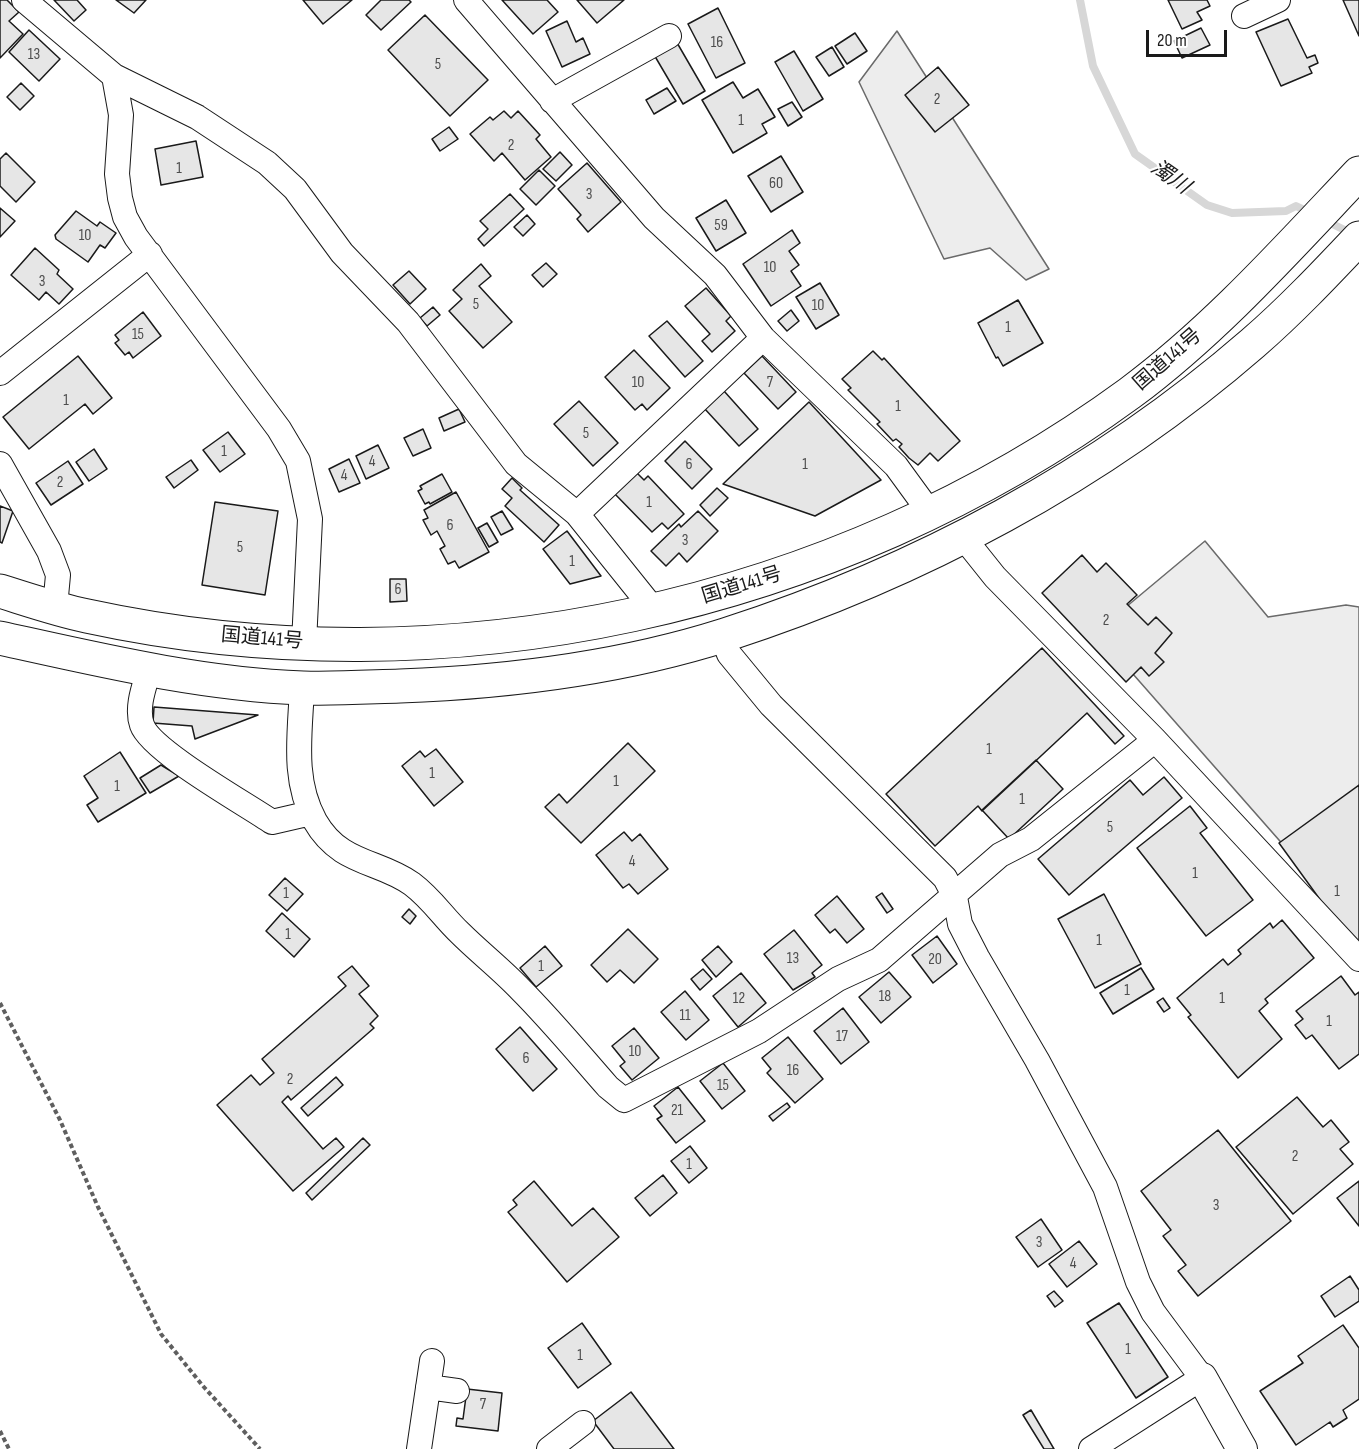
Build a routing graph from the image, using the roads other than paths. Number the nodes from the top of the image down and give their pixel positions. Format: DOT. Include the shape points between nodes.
graph roads {
  1 [pos="24,0"];
  2 [pos="466,0"];
  3 [pos="1278,0"];
  4 [pos="1244,16"];
  5 [pos="669,36"];
  6 [pos="114,76"];
  7 [pos="552,101"];
  8 [pos="1359,173"];
  9 [pos="1359,238"];
  10 [pos="150,254"];
  11 [pos="763,338"];
  12 [pos="0,373"];
  13 [pos="0,464"];
  14 [pos="931,513"];
  15 [pos="577,514"];
  16 [pos="963,537"];
  17 [pos="0,591"];
  18 [pos="55,607"];
  19 [pos="654,610"];
  20 [pos="722,636"];
  21 [pos="0,638"];
  22 [pos="304,643"];
  23 [pos="148,670"];
  24 [pos="302,688"];
  25 [pos="1155,740"];
  26 [pos="311,813"];
  27 [pos="955,897"];
  28 [pos="1359,959"];
  29 [pos="432,1360"];
  30 [pos="1202,1378"];
  31 [pos="428,1387"];
  32 [pos="457,1392"];
  33 [pos="583,1423"];
  34 [pos="419,1449"];
  35 [pos="549,1449"];
  36 [pos="1091,1449"];
  37 [pos="1242,1449"];
  1 -- 6 [label="street"];
  2 -- 7 [label="street"];
  3 -- 4 [label="street"];
  5 -- 7 [label="street"];
  6 -- 10 [label="street" via="121,115 117,174 120,198 125,217"];
  6 -- 15 [label="street" via="197,117 267,163 295,189 342,253 408,321 516,464"];
  7 -- 11 [label="street" via="654,218 715,275"];
  8 -- 14 [label="highway, 国道141号" via="1284,253 1187,346 1132,391 1011,471"];
  9 -- 16 [label="highway, 国道141号" via="1254,343 1134,435 1068,480"];
  10 -- 12 [label="street"];
  10 -- 22 [label="street" via="279,429 298,461 310,519"];
  11 -- 14 [label="street" via="896,466"];
  11 -- 15 [label="street"];
  13 -- 18 [label="street" via="49,551 58,575"];
  14 -- 19 [label="highway, 国道141号" via="850,550 793,570 717,595"];
  15 -- 19 [label="street"];
  16 -- 20 [label="highway, 国道141号" via="882,577"];
  16 -- 25 [label="street" via="996,577"];
  17 -- 18 [label="highway, 国道141号"];
  18 -- 22 [label="highway, 国道141号" via="156,628"];
  19 -- 22 [label="highway, 国道141号" via="520,634 354,645"];
  20 -- 24 [label="highway, 国道141号" via="582,668 495,681"];
  20 -- 27 [label="street" via="729,654 771,705 931,863"];
  21 -- 23 [label="highway, 国道141号"];
  23 -- 24 [label="highway, 国道141号"];
  23 -- 26 [label="street" via="141,703 142,726 162,749 272,822"];
  24 -- 26 [label="street" via="298,775"];
  25 -- 27 [label="street" via="1031,839 1000,855"];
  25 -- 28 [label="street"];
  26 -- 27 [label="street" via="333,843 354,859 410,883 435,903 624,1100 759,1031 838,979 879,960"];
  27 -- 30 [label="street" via="960,924 977,957 1106,1187 1138,1282 1153,1312"];
  29 -- 31 [label="street"];
  30 -- 36 [label="street"];
  30 -- 37 [label="street"];
  31 -- 32 [label="street"];
  31 -- 34 [label="street"];
  33 -- 35 [label="street"];
}
